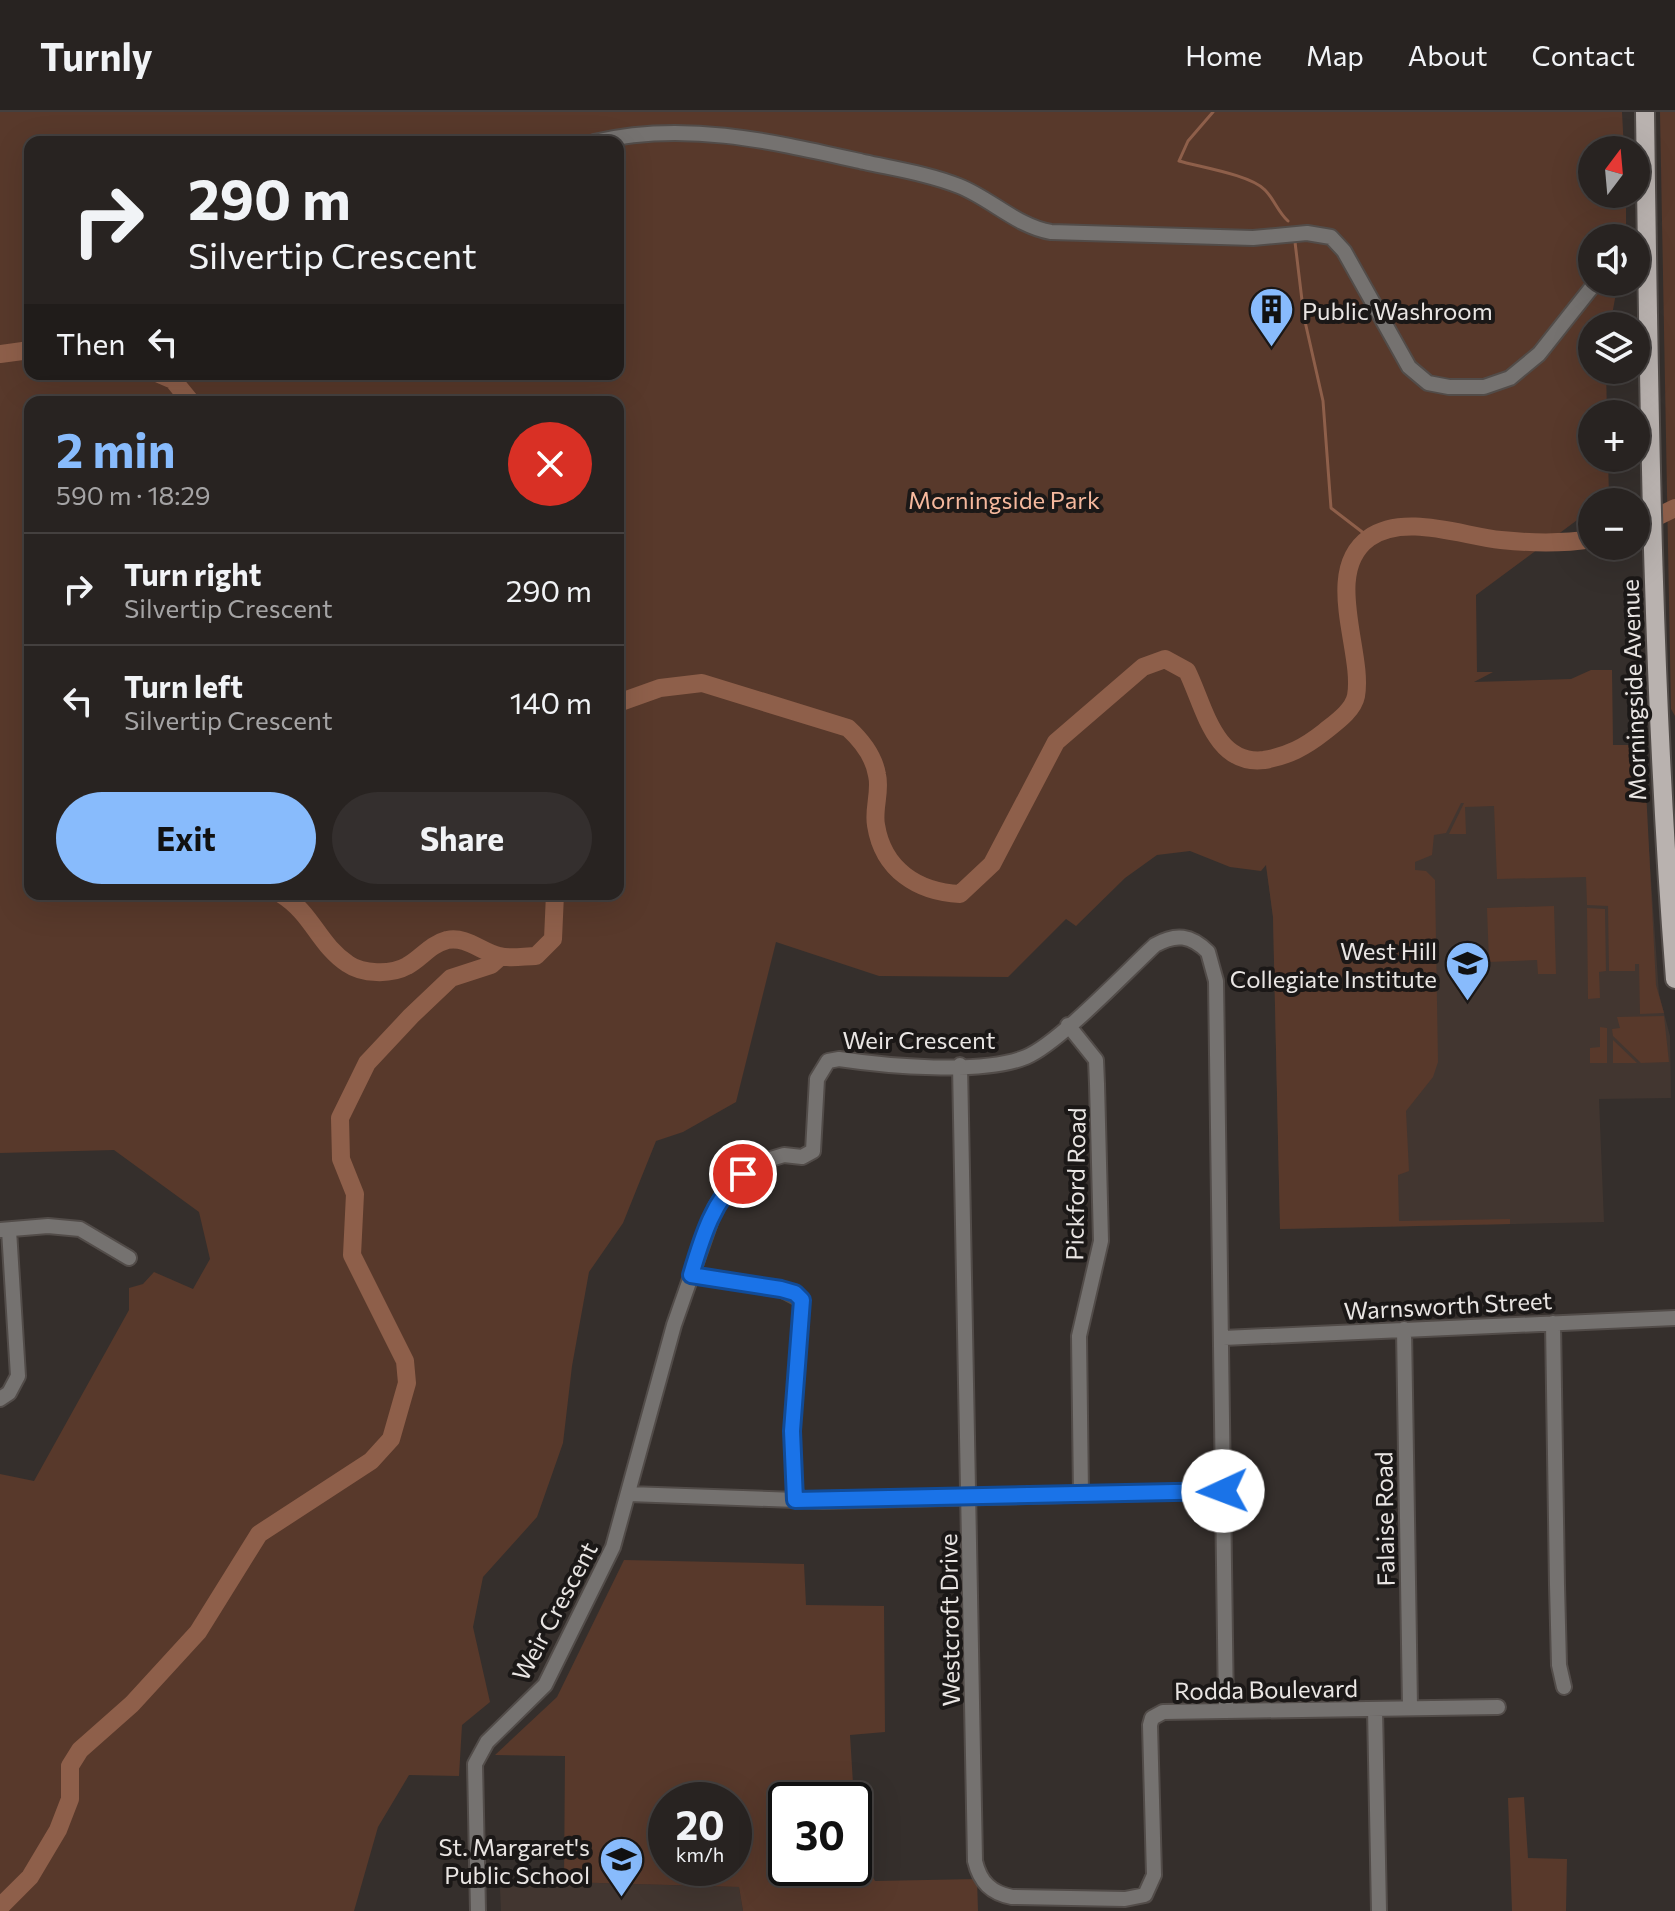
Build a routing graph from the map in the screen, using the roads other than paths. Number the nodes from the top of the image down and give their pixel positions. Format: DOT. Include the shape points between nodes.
graph roads {
  1 [pos="1645,112"];
  2 [pos="621,136"];
  3 [pos="1643,224"];
  4 [pos="1585,296"];
  5 [pos="1643,296"];
  6 [pos="1675,979"];
  7 [pos="1068,1025"];
  8 [pos="960,1065"];
  9 [pos="4,1230"];
  10 [pos="129,1258"];
  11 [pos="691,1275"];
  12 [pos="1675,1318"];
  13 [pos="1553,1323"];
  14 [pos="1404,1329"];
  15 [pos="1223,1338"];
  16 [pos="0,1399"];
  17 [pos="1223,1491"];
  18 [pos="629,1494"];
  19 [pos="1081,1495"];
  20 [pos="968,1497"];
  21 [pos="795,1500"];
  22 [pos="1564,1687"];
  23 [pos="1410,1707"];
  24 [pos="1498,1707"];
  25 [pos="1375,1709"];
  26 [pos="1226,1711"];
  27 [pos="1125,1905"];
  28 [pos="478,1911"];
  29 [pos="1379,1911"];
  1 -- 3 [label="main road, Morningside Avenue"];
  2 -- 4 [label="street" via="686,133 769,141 941,179 1051,232 1253,238 1322,234 1344,251 1409,367 1436,385 1484,387 1510,378 1539,354"];
  5 -- 6 [label="main road, Morningside Avenue" via="1658,716"];
  7 -- 8 [label="street, Weir Crescent" via="1026,1057"];
  7 -- 15 [label="street, Weir Crescent" via="1168,938 1183,936 1208,952 1216,981"];
  7 -- 19 [label="street, Pickford Road" via="1096,1060 1097,1084 1101,1241 1079,1336"];
  8 -- 11 [label="street, Weir Crescent" via="828,1061 817,1079 813,1151 764,1161 729,1186 704,1234"];
  8 -- 20 [label="street, Westcroft Drive"];
  9 -- 10 [label="street" via="80,1229"];
  9 -- 16 [label="street" via="18,1376"];
  11 -- 18 [label="street, Weir Crescent"];
  11 -- 21 [label="street" via="781,1289 802,1300 792,1431"];
  12 -- 13 [label="street, Warnsworth Street"];
  13 -- 14 [label="street, Warnsworth Street"];
  13 -- 22 [label="street" via="1559,1665"];
  14 -- 15 [label="street, Warnsworth Street"];
  14 -- 23 [label="street, Falaise Road"];
  15 -- 17 [label="street, Weir Crescent"];
  17 -- 19 [label="street"];
  17 -- 26 [label="street, Weir Crescent"];
  18 -- 21 [label="street"];
  18 -- 28 [label="street, Weir Crescent" via="613,1547 545,1685 487,1742 475,1764"];
  19 -- 20 [label="street"];
  20 -- 21 [label="street"];
  20 -- 27 [label="street, Westcroft Drive" via="979,1876 990,1888 1012,1897"];
  23 -- 24 [label="street, Rodda Boulevard"];
  23 -- 25 [label="street, Rodda Boulevard"];
  25 -- 26 [label="street, Rodda Boulevard"];
  25 -- 29 [label="street"];
  26 -- 27 [label="street, Rodda Boulevard" via="1163,1712 1152,1718 1154,1875 1145,1895"];
}
